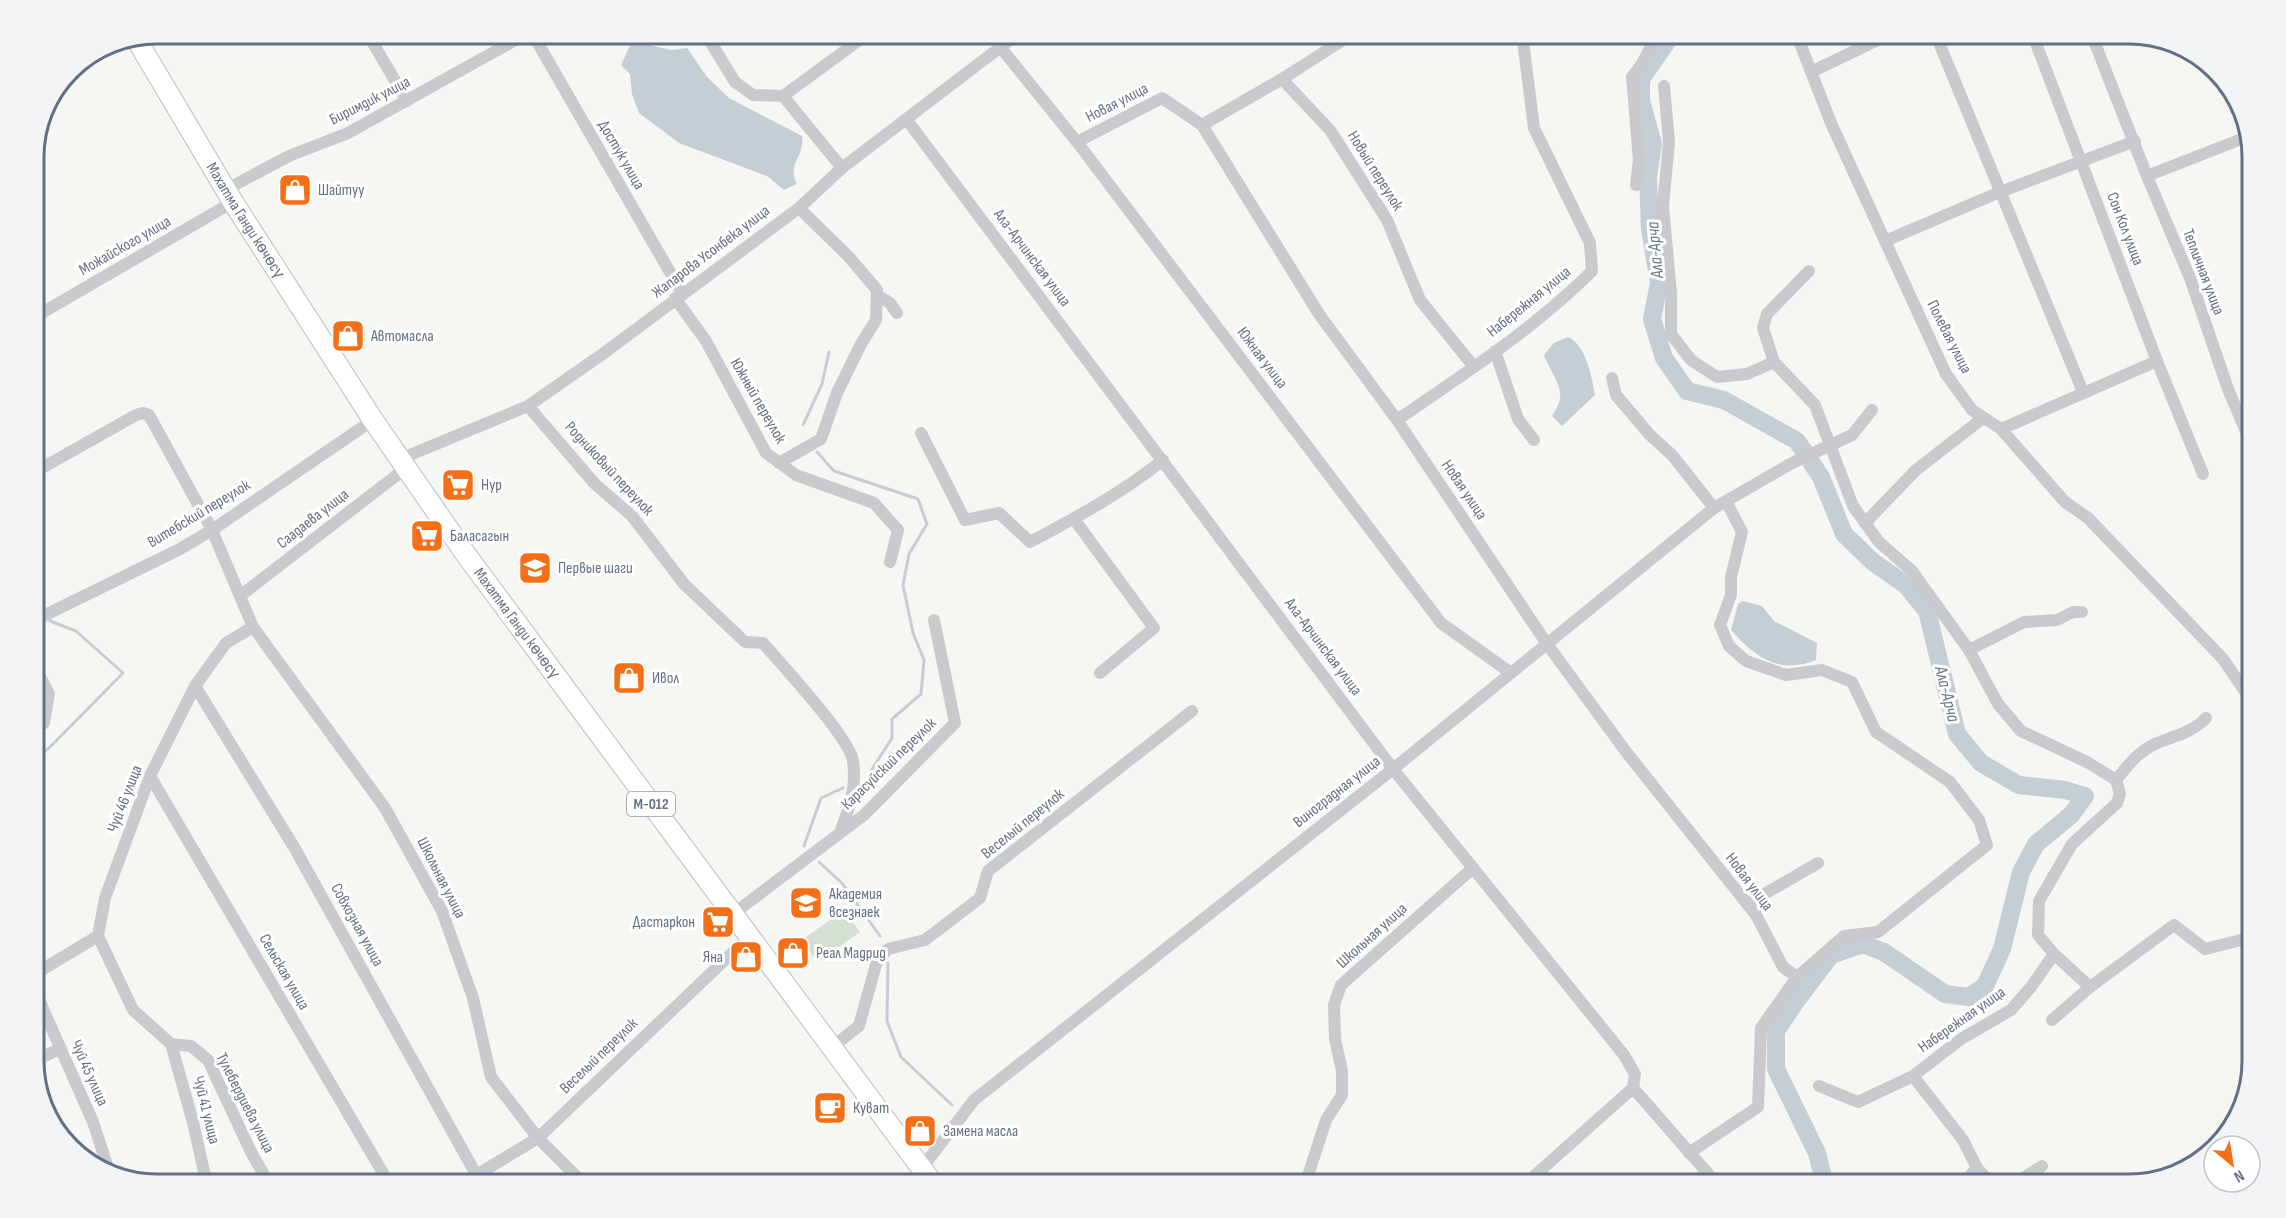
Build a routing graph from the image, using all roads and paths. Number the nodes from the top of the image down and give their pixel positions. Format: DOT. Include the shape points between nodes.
graph roads {
  1 [pos="373,44"];
  2 [pos="510,44"];
  3 [pos="536,44"];
  4 [pos="712,44"];
  5 [pos="854,44"];
  6 [pos="1006,44"];
  7 [pos="1337,44"];
  8 [pos="1523,44"];
  9 [pos="1652,44"];
  10 [pos="1800,44"];
  11 [pos="1869,44"];
  12 [pos="1940,44"];
  13 [pos="2036,44"];
  14 [pos="2095,44"];
  15 [pos="140,45"];
  16 [pos="1001,48"];
  17 [pos="1811,72"];
  18 [pos="1282,79"];
  19 [pos="1664,86"];
  20 [pos="783,96"];
  21 [pos="407,101"];
  22 [pos="907,120"];
  23 [pos="1202,125"];
  24 [pos="2241,139"];
  25 [pos="2135,141"];
  26 [pos="1077,142"];
  27 [pos="2082,160"];
  28 [pos="843,168"];
  29 [pos="2147,176"];
  30 [pos="1636,186"];
  31 [pos="2001,192"];
  32 [pos="229,196"];
  33 [pos="799,207"];
  34 [pos="1885,241"];
  35 [pos="1809,271"];
  36 [pos="877,295"];
  37 [pos="679,296"];
  38 [pos="44,311"];
  39 [pos="897,313"];
  40 [pos="1495,351"];
  41 [pos="2157,361"];
  42 [pos="1774,362"];
  43 [pos="1474,367"];
  44 [pos="1612,378"];
  45 [pos="2083,392"];
  46 [pos="528,406"];
  47 [pos="1872,410"];
  48 [pos="1983,418"];
  49 [pos="373,420"];
  50 [pos="1397,420"];
  51 [pos="2242,422"];
  52 [pos="2001,429"];
  53 [pos="921,433"];
  54 [pos="1534,440"];
  55 [pos="1831,443"];
  56 [pos="1163,460"];
  57 [pos="779,463"];
  58 [pos="403,464"];
  59 [pos="44,465"];
  60 [pos="2203,474"];
  61 [pos="1726,501"];
  62 [pos="1714,508"];
  63 [pos="1074,519"];
  64 [pos="1865,523"];
  65 [pos="212,530"];
  66 [pos="890,562"];
  67 [pos="240,596"];
  68 [pos="2082,612"];
  69 [pos="44,616"];
  70 [pos="934,620"];
  71 [pos="253,627"];
  72 [pos="1546,644"];
  73 [pos="1969,650"];
  74 [pos="1100,672"];
  75 [pos="1511,673"];
  76 [pos="44,684"];
  77 [pos="195,686"];
  78 [pos="2242,687"];
  79 [pos="1192,711"];
  80 [pos="2206,718"];
  81 [pos="44,723"];
  82 [pos="1393,769"];
  83 [pos="150,776"];
  84 [pos="2116,780"];
  85 [pos="840,833"];
  86 [pos="1818,862"];
  87 [pos="1473,868"];
  88 [pos="1747,904"];
  89 [pos="733,914"];
  90 [pos="98,936"];
  91 [pos="750,936"];
  92 [pos="2242,941"];
  93 [pos="2054,954"];
  94 [pos="44,968"];
  95 [pos="1797,977"];
  96 [pos="2090,987"];
  97 [pos="44,1012"];
  98 [pos="2052,1020"];
  99 [pos="171,1044"];
  100 [pos="832,1047"];
  101 [pos="60,1049"];
  102 [pos="44,1056"];
  103 [pos="1913,1076"];
  104 [pos="1819,1086"];
  105 [pos="1633,1088"];
  106 [pos="538,1138"];
  107 [pos="1689,1153"];
  108 [pos="106,1163"];
  109 [pos="2042,1166"];
  110 [pos="922,1168"];
  111 [pos="1977,1168"];
  112 [pos="205,1174"];
  113 [pos="264,1174"];
  114 [pos="384,1174"];
  115 [pos="477,1174"];
  116 [pos="488,1174"];
  117 [pos="574,1174"];
  118 [pos="926,1174"];
  119 [pos="1309,1174"];
  120 [pos="1536,1174"];
  121 [pos="1708,1174"];
  122 [pos="1971,1174"];
  123 [pos="1983,1174"];
  124 [pos="2029,1174"];
  1 -- 21 [label="street"];
  2 -- 21 [label="street, Биримдик улица"];
  3 -- 37 [label="street, Достук улица"];
  4 -- 20 [label="street" via="735,81 753,95"];
  5 -- 20 [label="street"];
  6 -- 16 [label="street, Жапарова Усонбека улица"];
  7 -- 18 [label="street"];
  8 -- 40 [label="street, Набережная улица" via="1534,128 1590,243 1592,271 1563,300"];
  9 -- 30 [label="street" via="1632,77 1639,160"];
  10 -- 17 [label="street, Полевая улица"];
  11 -- 17 [label="street"];
  12 -- 31 [label="street"];
  13 -- 27 [label="street, Сон Кол улица"];
  14 -- 25 [label="street, Тепличная улица"];
  15 -- 32 [label="main road, Махатма Ганди көчөсү"];
  16 -- 22 [label="street, Жапарова Усонбека улица"];
  16 -- 26 [label="street, Южная улица"];
  17 -- 34 [label="street, Полевая улица"];
  18 -- 23 [label="street"];
  18 -- 43 [label="street, Новый переулок" via="1330,130 1387,220 1420,300"];
  19 -- 42 [label="street" via="1669,142 1664,206 1671,334 1691,360 1717,377 1747,374"];
  20 -- 28 [label="street"];
  21 -- 32 [label="street, Биримдик улица" via="348,133 289,156"];
  22 -- 28 [label="street, Жапарова Усонбека улица"];
  22 -- 56 [label="street, Ала-Арчинская улица"];
  23 -- 26 [label="street, Новая улица" via="1162,98"];
  23 -- 50 [label="street, Новая улица" via="1319,314"];
  24 -- 29 [label="street"];
  25 -- 27 [label="street"];
  25 -- 29 [label="street, Тепличная улица"];
  26 -- 75 [label="street, Южная улица" via="1441,623"];
  27 -- 31 [label="street"];
  27 -- 41 [label="street, Сон Кол улица"];
  28 -- 33 [label="street, Жапарова Усонбека улица"];
  29 -- 51 [label="street, Тепличная улица" via="2190,278"];
  31 -- 34 [label="street"];
  31 -- 45 [label="street"];
  32 -- 38 [label="street, Можайского улица"];
  32 -- 49 [label="main road, Махатма Ганди көчөсү"];
  33 -- 36 [label="street" via="849,257"];
  33 -- 37 [label="street, Жапарова Усонбека улица"];
  34 -- 48 [label="street, Полевая улица" via="1946,374 1971,410"];
  35 -- 42 [label="street" via="1767,314 1762,328"];
  36 -- 39 [label="street"];
  36 -- 57 [label="street" via="876,320 837,393 821,439"];
  37 -- 46 [label="street, Жапарова Усонбека улица"];
  37 -- 57 [label="street, Южный переулок" via="765,453"];
  40 -- 43 [label="street, Набережная улица"];
  40 -- 54 [label="street" via="1518,419"];
  41 -- 45 [label="street"];
  41 -- 60 [label="street, Сон Кол улица"];
  42 -- 55 [label="street" via="1815,405"];
  43 -- 50 [label="street, Набережная улица"];
  44 -- 62 [label="street" via="1616,395 1672,454"];
  45 -- 52 [label="street"];
  46 -- 58 [label="street, Жапарова Усонбека улица"];
  46 -- 85 [label="street, Родниковый переулок" via="595,484 632,516 684,584 745,642 763,643 834,726 853,758 854,792"];
  47 -- 55 [label="street, Виноградная улица" via="1851,435"];
  48 -- 52 [label="street, Полевая улица"];
  48 -- 64 [label="street" via="1916,470"];
  49 -- 58 [label="main road, Махатма Ганди көчөсү / М-012"];
  49 -- 65 [label="street, Витебский переулок"];
  50 -- 72 [label="street, Новая улица"];
  52 -- 78 [label="street, Полевая улица" via="2065,502 2088,518 2223,659"];
  53 -- 63 [label="street" via="965,520 999,513 1030,542"];
  55 -- 61 [label="street, Виноградная улица"];
  55 -- 64 [label="street" via="1853,506"];
  56 -- 63 [label="street"];
  56 -- 82 [label="street, Ала-Арчинская улица"];
  57 -- 66 [label="street, Южный переулок" via="796,475 874,503 898,530"];
  58 -- 67 [label="street, Саадаева улица"];
  58 -- 89 [label="main road, Махатма Ганди көчөсү / М-012"];
  59 -- 65 [label="street, Школьная улица" via="143,413 153,422"];
  61 -- 62 [label="street, Виноградная улица"];
  61 -- 95 [label="street" via="1742,532 1731,594 1720,625 1729,646 1746,661 1786,675 1822,670 1852,682 1876,732 1950,782 1979,820 1987,845 1878,932 1844,936"];
  62 -- 72 [label="street, Виноградная улица"];
  63 -- 74 [label="street" via="1154,628"];
  64 -- 73 [label="street" via="1879,542 1912,571"];
  65 -- 67 [label="street, Школьная улица"];
  65 -- 69 [label="street, Витебский переулок"];
  67 -- 71 [label="street, Школьная улица"];
  68 -- 73 [label="street" via="2057,620 2024,622"];
  70 -- 85 [label="street, Карасуйский переулок" via="956,723 864,815"];
  71 -- 77 [label="street, Чуй 46 улица" via="226,643"];
  71 -- 106 [label="street, Школьная улица" via="391,818 442,911 473,998 491,1077"];
  72 -- 75 [label="street, Виноградная улица"];
  72 -- 88 [label="street, Новая улица"];
  73 -- 84 [label="street" via="1998,704 2021,731"];
  75 -- 82 [label="street, Виноградная улица"];
  76 -- 81 [label="street" via="49,694"];
  77 -- 83 [label="street, Чуй 46 улица"];
  77 -- 115 [label="street, Совхозная улица" via="294,847"];
  79 -- 100 [label="street, Веселый переулок" via="988,872 980,898 925,940 888,949 877,961 859,1026"];
  80 -- 84 [label="street" via="2197,728 2154,745 2134,758"];
  82 -- 87 [label="street, Ала-Арчинская улица"];
  82 -- 110 [label="street, Виноградная улица" via="974,1100"];
  83 -- 90 [label="street, Чуй 46 улица" via="105,898"];
  83 -- 114 [label="street, Сельская улица"];
  84 -- 93 [label="street" via="2120,794 2117,803 2072,843 2039,901 2038,935"];
  85 -- 89 [label="street, Карасуйский переулок"];
  86 -- 88 [label="street"];
  87 -- 105 [label="street, Ала-Арчинская улица" via="1624,1054 1635,1074"];
  87 -- 119 [label="street, Школьная улица" via="1341,985 1334,1005 1342,1095 1326,1120"];
  88 -- 95 [label="street, Новая улица" via="1783,967"];
  89 -- 91 [label="main road, Махатма Ганди көчөсү / М-012"];
  90 -- 94 [label="street"];
  90 -- 99 [label="street, Тулебердиева улица" via="133,1010"];
  91 -- 100 [label="main road, Махатма Ганди көчөсү / М-012"];
  91 -- 106 [label="street, Веселый переулок"];
  92 -- 96 [label="street" via="2205,949 2174,925"];
  93 -- 96 [label="street"];
  93 -- 103 [label="street, Набережная улица" via="2011,1010 1961,1039"];
  95 -- 107 [label="street" via="1761,1028 1758,1107"];
  96 -- 98 [label="street"];
  97 -- 101 [label="street, Чуй 45 улица"];
  99 -- 112 [label="street, Чуй 41 улица"];
  99 -- 113 [label="street, Тулебердиева улица" via="191,1046 208,1060"];
  100 -- 110 [label="main road, Махатма Ганди көчөсү / М-012"];
  101 -- 102 [label="street"];
  101 -- 108 [label="street, Чуй 45 улица" via="93,1122"];
  103 -- 104 [label="street, Набережная улица" via="1858,1102"];
  103 -- 111 [label="street" via="1963,1140"];
  105 -- 107 [label="street, Ала-Арчинская улица"];
  105 -- 120 [label="street"];
  106 -- 116 [label="street, Веселый переулок"];
  106 -- 117 [label="street, Школьная улица"];
  107 -- 121 [label="street, Ала-Арчинская улица"];
  109 -- 124 [label="street"];
  110 -- 118 [label="main road, Махатма Ганди көчөсү / М-012"];
  111 -- 122 [label="street"];
  111 -- 123 [label="street"];
}
